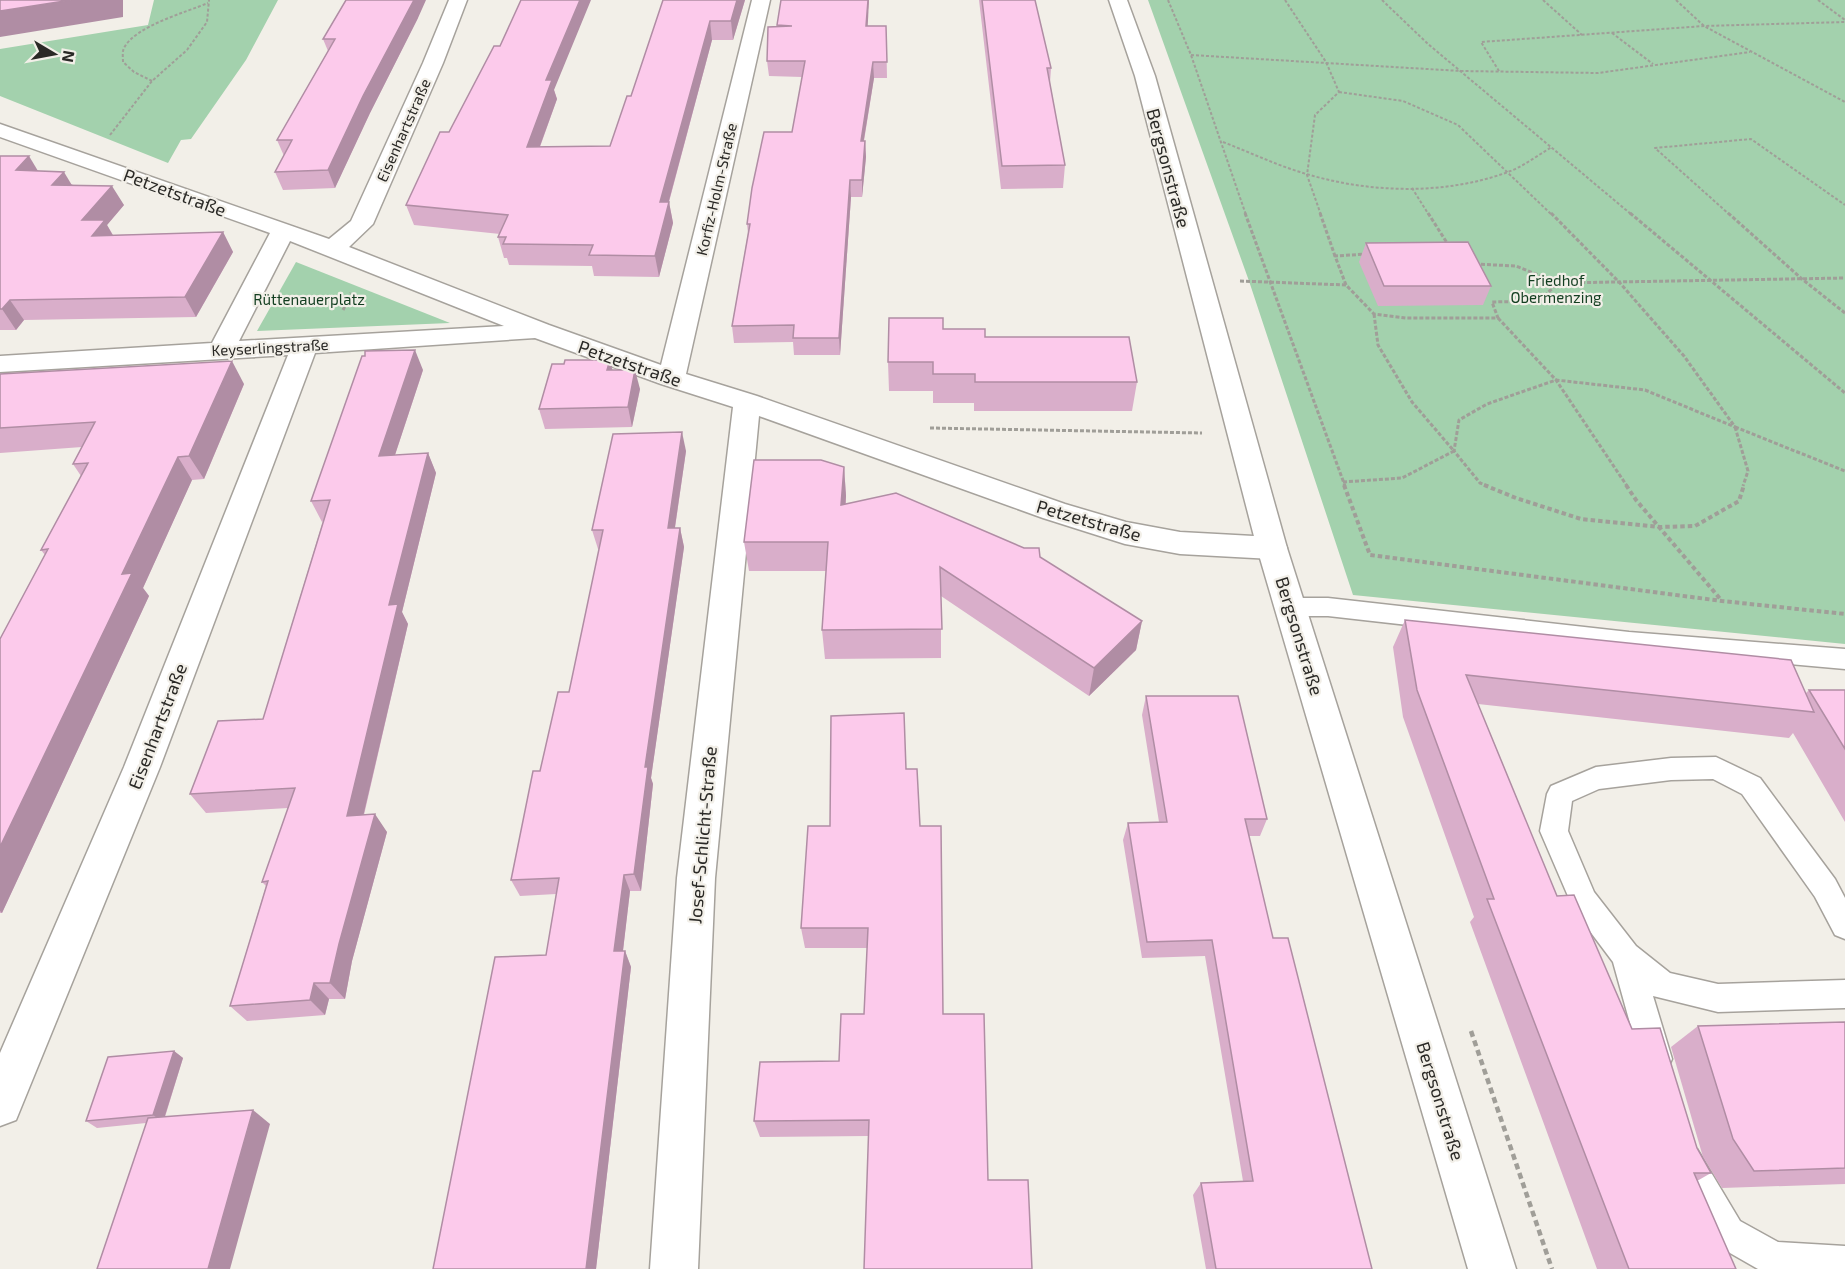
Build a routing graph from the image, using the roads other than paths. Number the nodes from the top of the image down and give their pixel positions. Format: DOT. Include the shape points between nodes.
graph roads {
  1 [pos="458,0"];
  2 [pos="761,0"];
  3 [pos="1118,0"];
  4 [pos="0,130"];
  5 [pos="284,231"];
  6 [pos="332,249"];
  7 [pos="540,331"];
  8 [pos="315,344"];
  9 [pos="222,349"];
  10 [pos="0,364"];
  11 [pos="671,378"];
  12 [pos="747,402"];
  13 [pos="1272,548"];
  14 [pos="1291,607"];
  15 [pos="1845,659"];
  16 [pos="1845,926"];
  17 [pos="1626,956"];
  18 [pos="1845,994"];
  19 [pos="1664,1088"];
  20 [pos="0,1104"];
  21 [pos="1677,1132"];
  22 [pos="1845,1263"];
  23 [pos="674,1269"];
  24 [pos="1492,1269"];
  1 -- 6 [label="street, Eisenhartstraße" via="361,224"];
  2 -- 11 [label="street, Korfiz-Holm-Straße"];
  3 -- 13 [label="street, Bergsonstraße" via="1145,76"];
  4 -- 5 [label="street, Petzetstraße"];
  5 -- 6 [label="street, Petzetstraße"];
  5 -- 9 [label="street"];
  6 -- 7 [label="street, Petzetstraße"];
  7 -- 8 [label="street, Keyserlingstraße"];
  7 -- 11 [label="street, Petzetstraße"];
  8 -- 9 [label="street, Keyserlingstraße"];
  8 -- 20 [label="street, Eisenhartstraße"];
  9 -- 10 [label="street, Keyserlingstraße"];
  11 -- 12 [label="street, Petzetstraße"];
  12 -- 13 [label="street, Petzetstraße" via="1125,533 1180,543"];
  12 -- 23 [label="street, Josef-Schlicht-Straße" via="696,878"];
  13 -- 14 [label="street, Bergsonstraße"];
  14 -- 15 [label="lane" via="1328,607 1629,641"];
  14 -- 24 [label="street, Bergsonstraße"];
  16 -- 17 [label="lane" via="1825,888 1751,786 1716,768 1596,778 1560,794 1554,831 1584,902"];
  17 -- 18 [label="lane" via="1663,986 1718,998"];
  17 -- 19 [label="lane"];
  21 -- 22 [label="lane" via="1687,1166 1728,1233 1774,1259"];
}
